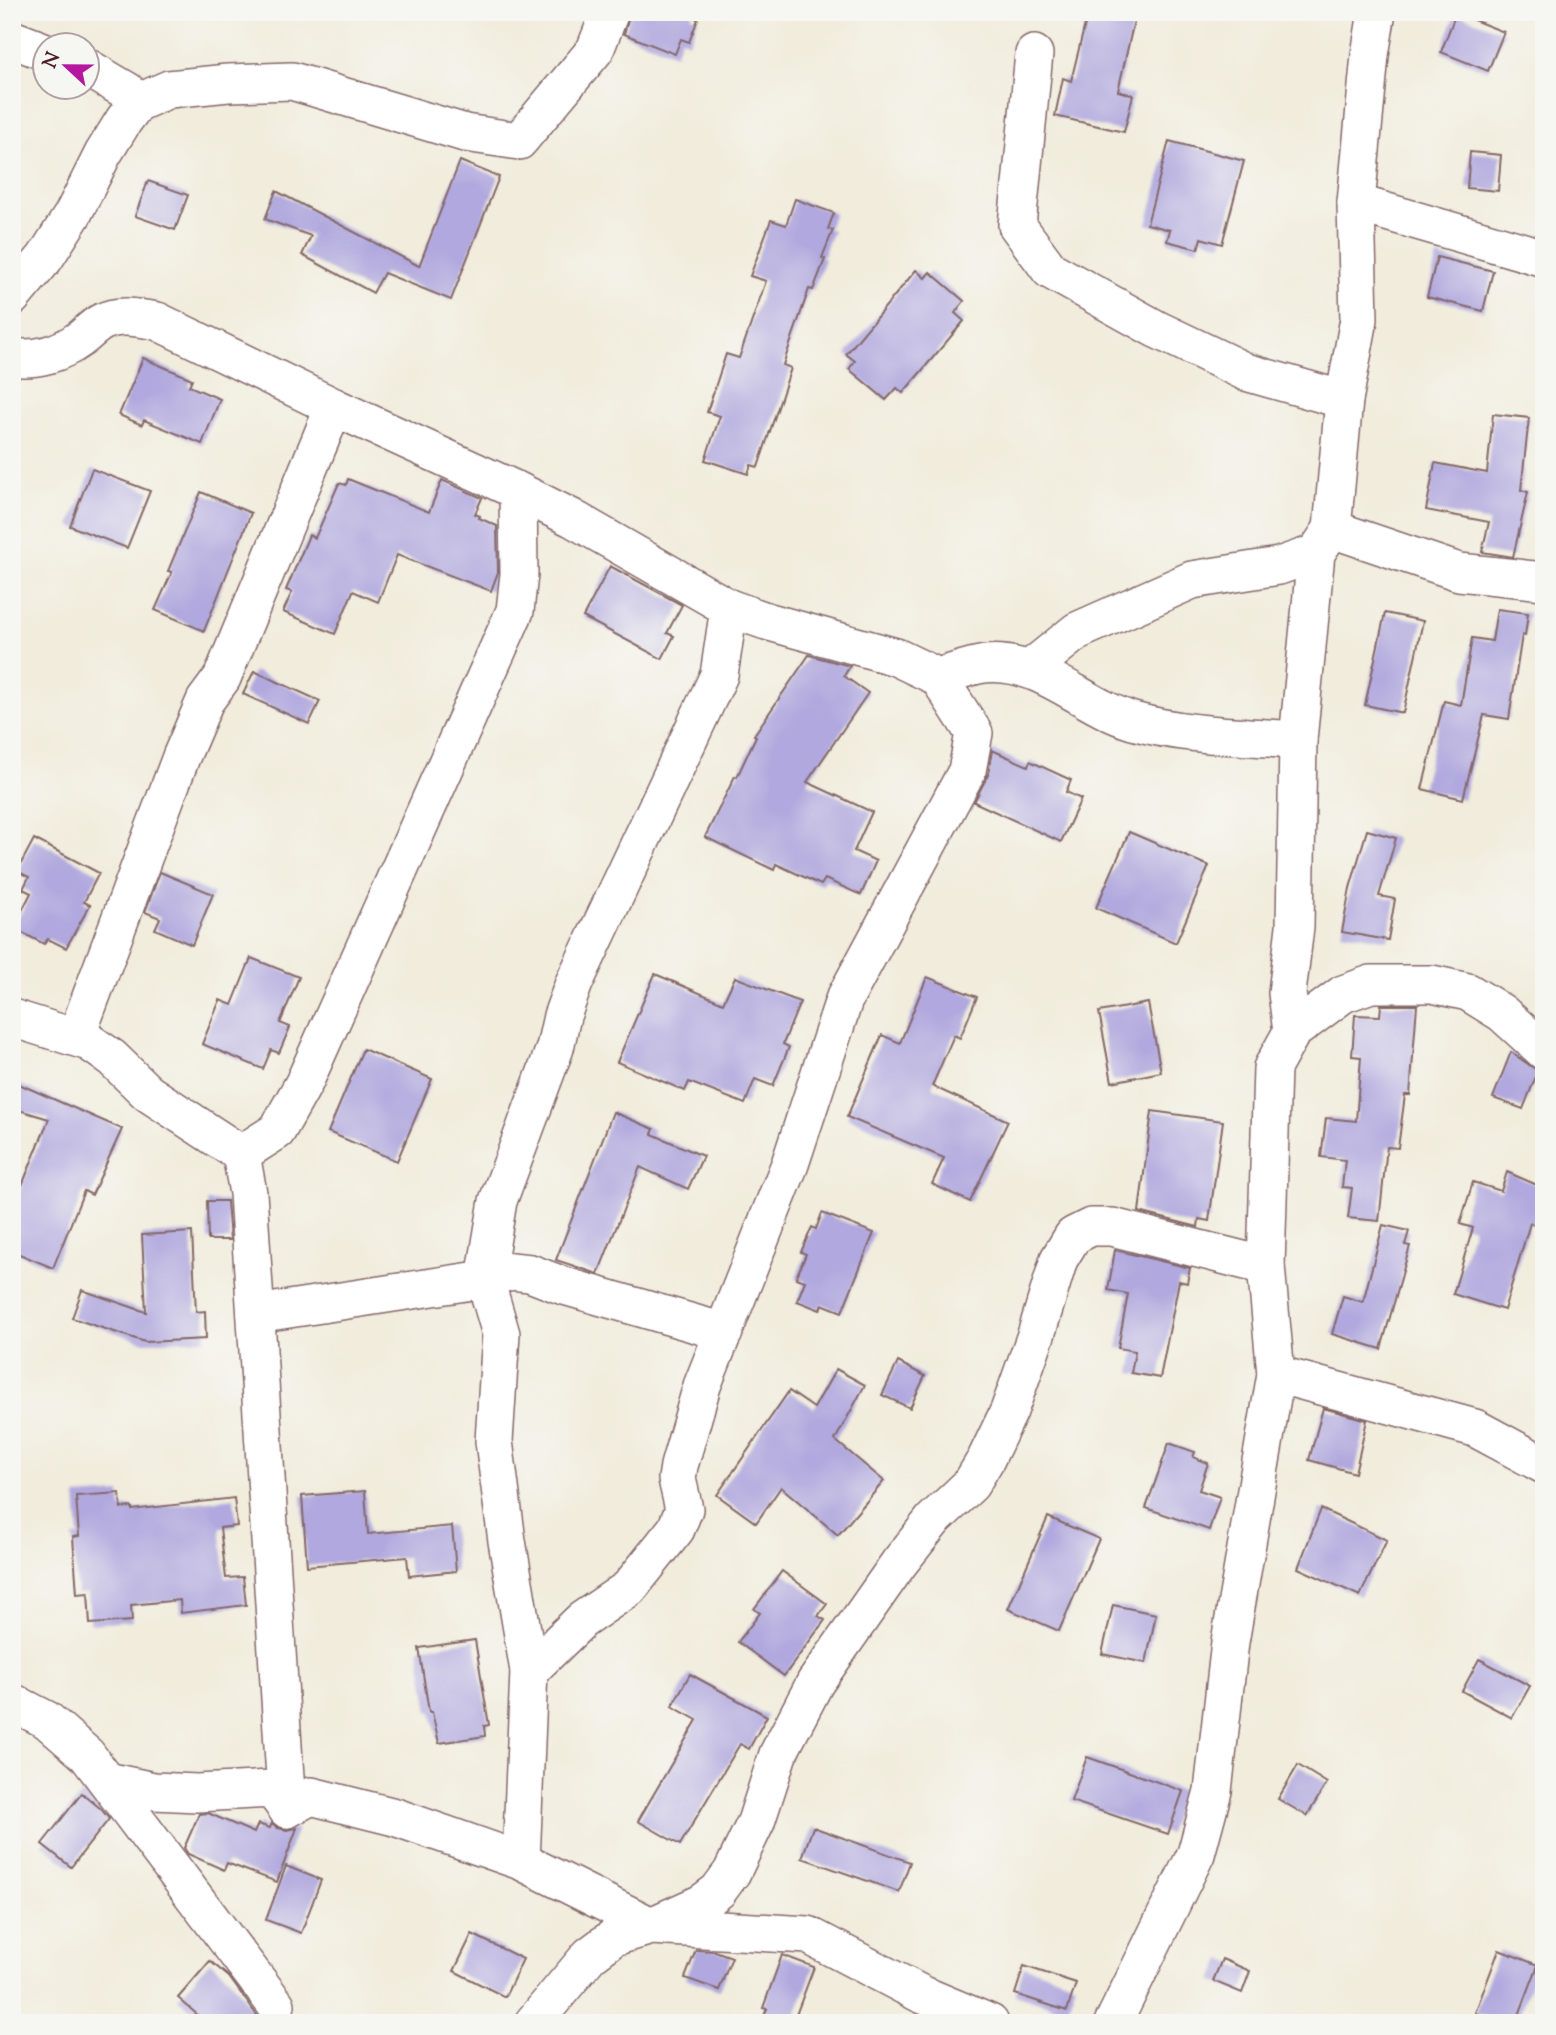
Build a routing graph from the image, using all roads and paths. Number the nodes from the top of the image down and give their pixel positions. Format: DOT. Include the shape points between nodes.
graph roads {
  1 [pos="610,12"];
  2 [pos="1377,12"];
  3 [pos="12,38"];
  4 [pos="32,46"];
  5 [pos="1034,54"];
  6 [pos="102,76"];
  7 [pos="137,103"];
  8 [pos="1356,203"];
  9 [pos="1544,258"];
  10 [pos="12,297"];
  11 [pos="12,357"];
  12 [pos="1343,400"];
  13 [pos="334,407"];
  14 [pos="518,491"];
  15 [pos="1324,541"];
  16 [pos="1544,580"];
  17 [pos="729,608"];
  18 [pos="1030,668"];
  19 [pos="938,677"];
  20 [pos="1298,740"];
  21 [pos="12,1018"];
  22 [pos="1292,1032"];
  23 [pos="76,1037"];
  24 [pos="1544,1051"];
  25 [pos="241,1154"];
  26 [pos="1266,1266"];
  27 [pos="485,1279"];
  28 [pos="256,1314"];
  29 [pos="724,1332"];
  30 [pos="1276,1374"];
  31 [pos="1544,1465"];
  32 [pos="529,1671"];
  33 [pos="12,1702"];
  34 [pos="107,1781"];
  35 [pos="287,1809"];
  36 [pos="521,1861"];
  37 [pos="651,1926"];
  38 [pos="276,2005"];
  39 [pos="533,2023"];
  40 [pos="990,2023"];
  41 [pos="1113,2023"];
  1 -- 7 [label="street" via="595,50 519,141 466,133 292,81 169,89"];
  2 -- 8 [label="street"];
  3 -- 4 [label="street"];
  5 -- 12 [label="street" via="1017,225 1050,270 1246,372"];
  6 -- 7 [label="street"];
  7 -- 10 [label="street" via="45,258"];
  8 -- 9 [label="street"];
  8 -- 12 [label="street" via="1359,319"];
  11 -- 13 [label="street" via="56,353 103,321 125,316 146,319"];
  12 -- 15 [label="street"];
  13 -- 14 [label="street"];
  13 -- 23 [label="street" via="222,678 205,701 181,757"];
  14 -- 17 [label="street"];
  14 -- 25 [label="street" via="515,611 304,1083 277,1131"];
  15 -- 16 [label="street" via="1459,572"];
  15 -- 18 [label="street" via="1279,566 1192,580 1077,631"];
  15 -- 20 [label="street"];
  17 -- 19 [label="street" via="896,657"];
  17 -- 27 [label="street" via="719,675 562,1016 555,1048 498,1201"];
  18 -- 19 [label="street" via="985,664"];
  18 -- 20 [label="street" via="1131,720 1186,733"];
  19 -- 29 [label="street" via="974,733 967,771 845,1000 790,1164"];
  20 -- 22 [label="street" via="1295,927 1287,993"];
  21 -- 23 [label="street"];
  22 -- 24 [label="street" via="1343,994 1371,984 1432,984 1468,992 1502,1013"];
  22 -- 26 [label="street" via="1272,1068"];
  23 -- 25 [label="street" via="112,1058 148,1093"];
  25 -- 28 [label="street"];
  26 -- 30 [label="street"];
  26 -- 37 [label="street" via="1112,1227 1091,1227 1073,1236 1059,1259 1009,1411 971,1484 933,1520 815,1683 778,1754 756,1822 732,1872 702,1903"];
  27 -- 28 [label="street"];
  27 -- 29 [label="street" via="511,1271 530,1273"];
  27 -- 32 [label="street" via="501,1334 494,1441"];
  28 -- 35 [label="street"];
  29 -- 32 [label="street" via="702,1386 679,1465 677,1479 684,1509 676,1529 629,1588 582,1620"];
  30 -- 31 [label="street" via="1475,1428"];
  30 -- 41 [label="street" via="1230,1643 1213,1791 1196,1854"];
  32 -- 36 [label="street"];
  33 -- 34 [label="street" via="47,1720 87,1755"];
  34 -- 35 [label="street" via="153,1791 272,1789"];
  34 -- 38 [label="street"];
  35 -- 36 [label="street" via="311,1796 395,1817"];
  36 -- 37 [label="street"];
  37 -- 39 [label="street" via="614,1937 590,1955"];
  37 -- 40 [label="street" via="808,1935 921,1994"];
}
